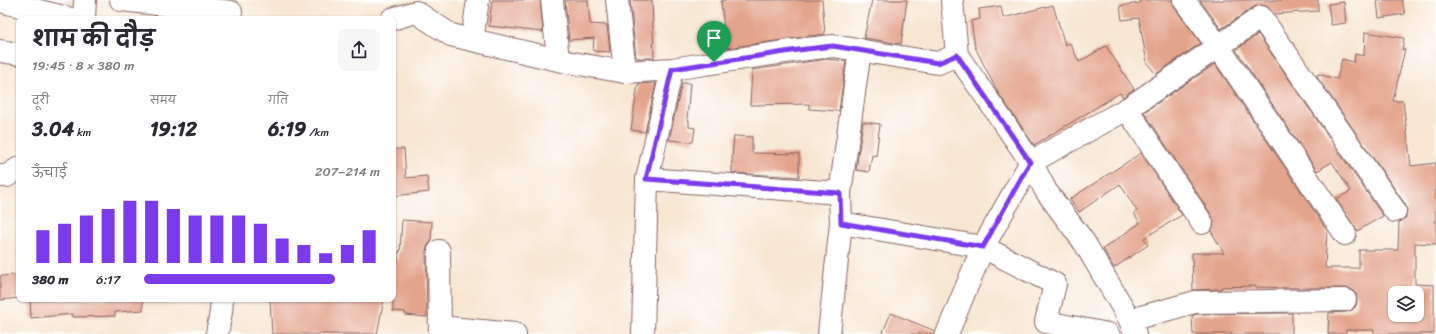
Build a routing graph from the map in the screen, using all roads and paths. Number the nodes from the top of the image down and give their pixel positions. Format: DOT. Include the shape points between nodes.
graph roads {
  1 [pos="85,0"];
  2 [pos="121,0"];
  3 [pos="478,0"];
  4 [pos="552,0"];
  5 [pos="617,0"];
  6 [pos="952,0"];
  7 [pos="1184,0"];
  8 [pos="0,2"];
  9 [pos="232,10"];
  10 [pos="58,16"];
  11 [pos="84,16"];
  12 [pos="396,18"];
  13 [pos="472,40"];
  14 [pos="1218,46"];
  15 [pos="860,50"];
  16 [pos="0,51"];
  17 [pos="16,54"];
  18 [pos="957,55"];
  19 [pos="558,59"];
  20 [pos="672,69"];
  21 [pos="625,72"];
  22 [pos="1126,108"];
  23 [pos="1030,162"];
  24 [pos="16,170"];
  25 [pos="0,176"];
  26 [pos="646,179"];
  27 [pos="840,193"];
  28 [pos="1395,211"];
  29 [pos="841,223"];
  30 [pos="1202,224"];
  31 [pos="1345,234"];
  32 [pos="983,247"];
  33 [pos="439,251"];
  34 [pos="1345,300"];
  35 [pos="222,302"];
  36 [pos="1133,327"];
  37 [pos="440,330"];
  38 [pos="217,334"];
  39 [pos="515,334"];
  40 [pos="643,334"];
  41 [pos="829,334"];
  42 [pos="947,334"];
  43 [pos="1108,334"];
  1 -- 11 [label="street"];
  2 -- 9 [label="street"];
  3 -- 13 [label="street"];
  4 -- 19 [label="street"];
  5 -- 21 [label="street"];
  6 -- 18 [label="street"];
  7 -- 14 [label="street"];
  8 -- 10 [label="street"];
  12 -- 13 [label="street" via="416,12 451,35"];
  13 -- 19 [label="street"];
  14 -- 22 [label="street"];
  14 -- 28 [label="street" via="1261,17"];
  14 -- 31 [label="street"];
  15 -- 18 [label="street" via="938,63"];
  15 -- 20 [label="street" via="833,46"];
  15 -- 27 [label="street"];
  16 -- 17 [label="street"];
  18 -- 23 [label="street"];
  19 -- 21 [label="street"];
  20 -- 21 [label="street"];
  20 -- 26 [label="street"];
  22 -- 23 [label="street"];
  22 -- 30 [label="street"];
  23 -- 32 [label="street"];
  23 -- 36 [label="street" via="1046,191 1084,242"];
  24 -- 25 [label="street" via="7,176"];
  26 -- 27 [label="street"];
  26 -- 40 [label="street"];
  27 -- 29 [label="street"];
  29 -- 32 [label="street"];
  29 -- 41 [label="street"];
  32 -- 42 [label="street"];
  32 -- 43 [label="street" via="1055,284 1046,322"];
  33 -- 37 [label="street"];
  34 -- 36 [label="street" via="1195,302"];
  35 -- 38 [label="street"];
  37 -- 39 [label="street"];
}
